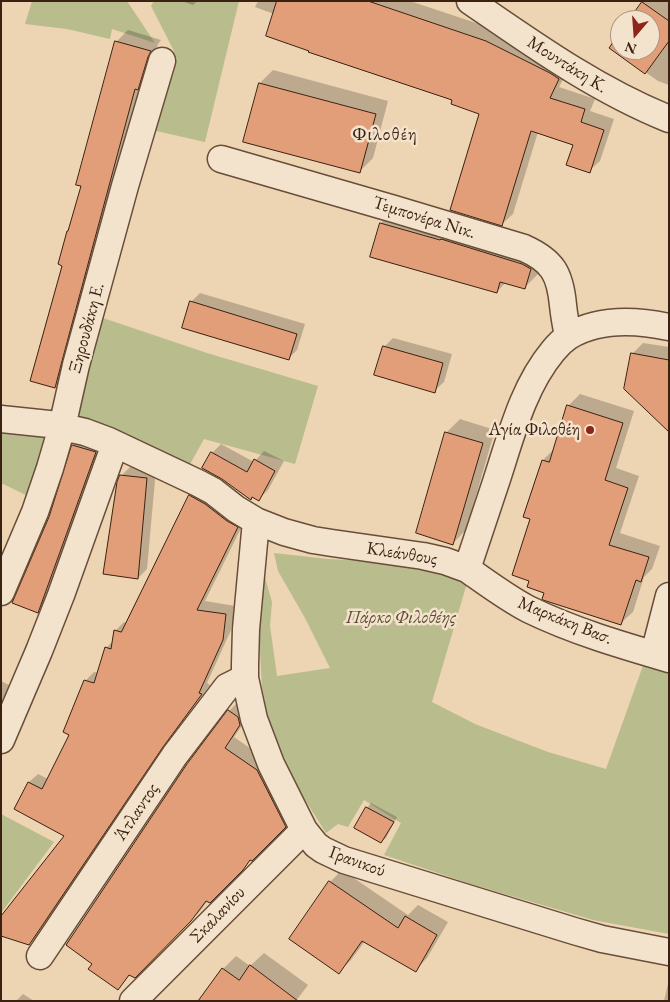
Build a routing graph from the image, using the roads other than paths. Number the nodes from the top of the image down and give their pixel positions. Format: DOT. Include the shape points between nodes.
graph roads {
  1 [pos="470,1"];
  2 [pos="162,61"];
  3 [pos="669,119"];
  4 [pos="221,159"];
  5 [pos="669,327"];
  6 [pos="568,336"];
  7 [pos="1,419"];
  8 [pos="62,427"];
  9 [pos="115,444"];
  10 [pos="256,522"];
  11 [pos="467,569"];
  12 [pos="1,592"];
  13 [pos="669,596"];
  14 [pos="661,657"];
  15 [pos="245,678"];
  16 [pos="1,740"];
  17 [pos="304,830"];
  18 [pos="669,952"];
  19 [pos="40,956"];
  20 [pos="133,1001"];
  1 -- 3 [label="street, Μουντάκη Κ." via="586,78"];
  2 -- 8 [label="street, Ξηρουδάκη Ε." via="125,186"];
  4 -- 6 [label="street, Τεμπονέρα Νικ." via="394,208 536,253 548,262 559,279"];
  5 -- 6 [label="street" via="607,323"];
  6 -- 11 [label="street" via="538,372 524,400"];
  7 -- 8 [label="street, Κλεάνθους"];
  8 -- 9 [label="street, Κλεάνθους" via="86,432"];
  8 -- 12 [label="street, Ξηρουδάκη Ε." via="35,512"];
  9 -- 10 [label="street, Κλεάνθους" via="198,482"];
  9 -- 16 [label="street" via="61,595"];
  10 -- 11 [label="street, Κλεάνθους" via="314,540 423,556"];
  10 -- 15 [label="street, Γρανικού"];
  11 -- 14 [label="street, Μαρκάκη Βασ." via="511,600 546,617"];
  13 -- 14 [label="street"];
  15 -- 17 [label="street, Γρανικού" via="263,745"];
  15 -- 19 [label="street, Άτλαντος" via="227,687 175,755"];
  17 -- 18 [label="street, Γρανικού" via="316,845 344,860 602,939"];
  17 -- 20 [label="street, Σκαλανίου"];
}
